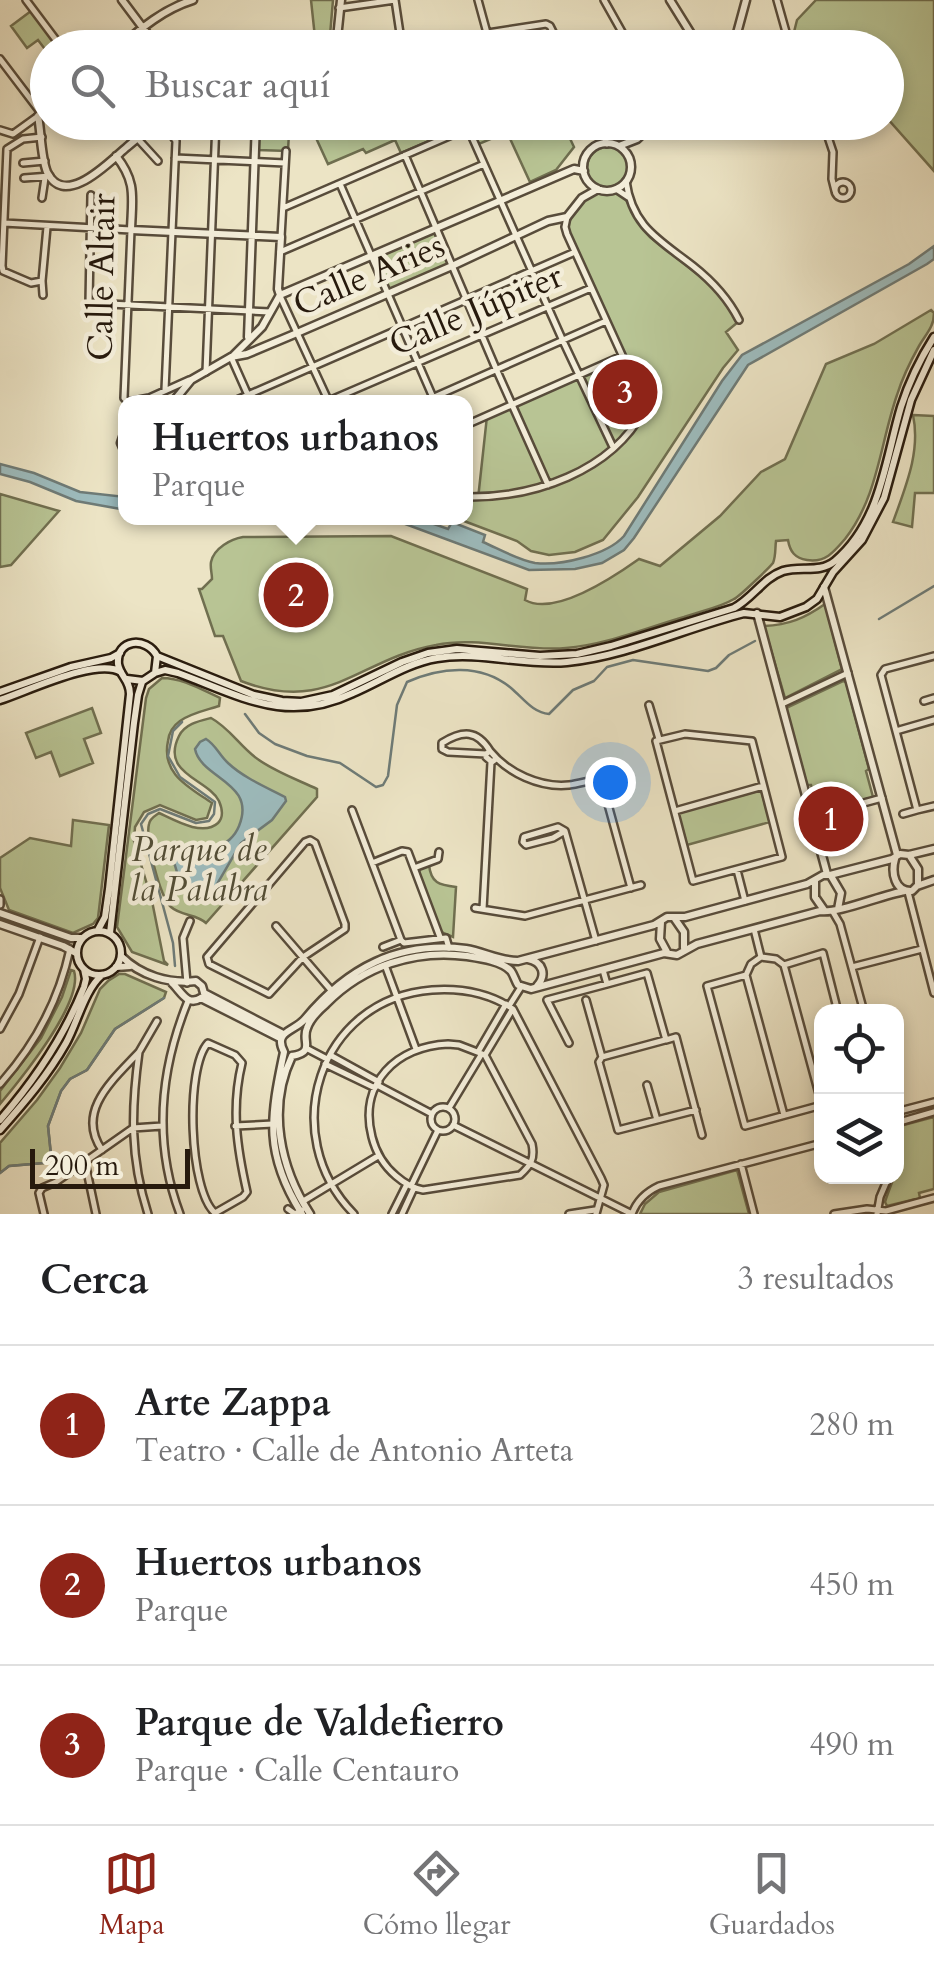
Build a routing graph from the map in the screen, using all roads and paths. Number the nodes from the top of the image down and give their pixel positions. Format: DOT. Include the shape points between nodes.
graph roads {
  1 [pos="26,0"];
  2 [pos="122,0"];
  3 [pos="193,0"];
  4 [pos="396,0"];
  5 [pos="478,0"];
  6 [pos="604,0"];
  7 [pos="670,0"];
  8 [pos="776,1"];
  9 [pos="747,2"];
  10 [pos="340,4"];
  11 [pos="143,27"];
  12 [pos="48,30"];
  13 [pos="139,30"];
  14 [pos="145,30"];
  15 [pos="338,30"];
  16 [pos="400,30"];
  17 [pos="486,30"];
  18 [pos="511,30"];
  19 [pos="551,30"];
  20 [pos="621,30"];
  21 [pos="688,30"];
  22 [pos="738,30"];
  23 [pos="785,30"];
  24 [pos="0,59"];
  25 [pos="30,97"];
  26 [pos="30,122"];
  27 [pos="0,130"];
  28 [pos="10,134"];
  29 [pos="30,138"];
  30 [pos="23,139"];
  31 [pos="42,140"];
  32 [pos="136,140"];
  33 [pos="140,140"];
  34 [pos="176,140"];
  35 [pos="215,140"];
  36 [pos="256,140"];
  37 [pos="440,140"];
  38 [pos="473,140"];
  39 [pos="605,140"];
  40 [pos="632,140"];
  41 [pos="636,140"];
  42 [pos="829,140"];
  43 [pos="607,144"];
  44 [pos="618,146"];
  45 [pos="286,151"];
  46 [pos="404,155"];
  47 [pos="116,156"];
  48 [pos="175,158"];
  49 [pos="629,158"];
  50 [pos="214,160"];
  51 [pos="46,161"];
  52 [pos="158,161"];
  53 [pos="255,162"];
  54 [pos="24,163"];
  55 [pos="285,163"];
  56 [pos="484,164"];
  57 [pos="584,171"];
  58 [pos="832,175"];
  59 [pos="48,177"];
  60 [pos="24,178"];
  61 [pos="587,180"];
  62 [pos="626,181"];
  63 [pos="843,182"];
  64 [pos="340,184"];
  65 [pos="598,189"];
  66 [pos="616,189"];
  67 [pos="420,191"];
  68 [pos="835,191"];
  69 [pos="92,196"];
  70 [pos="628,197"];
  71 [pos="42,198"];
  72 [pos="582,198"];
  73 [pos="500,200"];
  74 [pos="283,208"];
  75 [pos="567,217"];
  76 [pos="355,218"];
  77 [pos="4,223"];
  78 [pos="47,226"];
  79 [pos="91,228"];
  80 [pos="436,228"];
  81 [pos="131,230"];
  82 [pos="171,231"];
  83 [pos="212,234"];
  84 [pos="253,235"];
  85 [pos="516,236"];
  86 [pos="281,237"];
  87 [pos="280,252"];
  88 [pos="575,252"];
  89 [pos="371,256"];
  90 [pos="452,266"];
  91 [pos="2,269"];
  92 [pos="531,272"];
  93 [pos="42,281"];
  94 [pos="591,288"];
  95 [pos="387,293"];
  96 [pos="43,295"];
  97 [pos="280,295"];
  98 [pos="466,300"];
  99 [pos="548,306"];
  100 [pos="128,307"];
  101 [pos="168,308"];
  102 [pos="208,310"];
  103 [pos="249,312"];
  104 [pos="270,312"];
  105 [pos="739,320"];
  106 [pos="606,321"];
  107 [pos="402,327"];
  108 [pos="297,333"];
  109 [pos="481,335"];
  110 [pos="934,337"];
  111 [pos="248,340"];
  112 [pos="563,341"];
  113 [pos="934,350"];
  114 [pos="240,353"];
  115 [pos="622,356"];
  116 [pos="231,357"];
  117 [pos="417,362"];
  118 [pos="312,367"];
  119 [pos="497,371"];
  120 [pos="206,372"];
  121 [pos="580,376"];
  122 [pos="191,380"];
  123 [pos="165,390"];
  124 [pos="124,395"];
  125 [pos="153,395"];
  126 [pos="178,395"];
  127 [pos="247,395"];
  128 [pos="257,395"];
  129 [pos="325,395"];
  130 [pos="344,395"];
  131 [pos="432,395"];
  132 [pos="445,395"];
  133 [pos="513,406"];
  134 [pos="473,422"];
  135 [pos="613,447"];
  136 [pos="548,485"];
  137 [pos="473,497"];
  138 [pos="814,569"];
  139 [pos="824,587"];
  140 [pos="754,594"];
  141 [pos="757,613"];
  142 [pos="121,652"];
  143 [pos="157,656"];
  144 [pos="934,656"];
  145 [pos="155,673"];
  146 [pos="848,674"];
  147 [pos="124,676"];
  148 [pos="142,682"];
  149 [pos="0,696"];
  150 [pos="934,698"];
  151 [pos="924,701"];
  152 [pos="782,704"];
  153 [pos="650,705"];
  154 [pos="934,720"];
  155 [pos="896,731"];
  156 [pos="659,740"];
  157 [pos="488,752"];
  158 [pos="494,761"];
  159 [pos="763,786"];
  160 [pos="882,798"];
  161 [pos="934,806"];
  162 [pos="352,810"];
  163 [pos="917,810"];
  164 [pos="674,811"];
  165 [pos="903,814"];
  166 [pos="812,817"];
  167 [pos="565,831"];
  168 [pos="934,849"];
  169 [pos="439,852"];
  170 [pos="909,855"];
  171 [pos="896,856"];
  172 [pos="372,863"];
  173 [pos="414,868"];
  174 [pos="737,869"];
  175 [pos="828,875"];
  176 [pos="815,880"];
  177 [pos="934,880"];
  178 [pos="641,885"];
  179 [pos="917,886"];
  180 [pos="631,888"];
  181 [pos="907,891"];
  182 [pos="585,900"];
  183 [pos="745,901"];
  184 [pos="475,908"];
  185 [pos="483,909"];
  186 [pos="832,911"];
  187 [pos="0,913"];
  188 [pos="674,918"];
  189 [pos="190,922"];
  190 [pos="660,922"];
  191 [pos="0,924"];
  192 [pos="276,926"];
  193 [pos="754,929"];
  194 [pos="98,930"];
  195 [pos="110,933"];
  196 [pos="40,937"];
  197 [pos="440,937"];
  198 [pos="82,938"];
  199 [pos="400,940"];
  200 [pos="596,941"];
  201 [pos="383,946"];
  202 [pos="449,948"];
  203 [pos="922,949"];
  204 [pos="683,950"];
  205 [pos="73,951"];
  206 [pos="668,952"];
  207 [pos="121,956"];
  208 [pos="302,957"];
  209 [pos="761,957"];
  210 [pos="526,959"];
  211 [pos="385,965"];
  212 [pos="784,965"];
  213 [pos="131,966"];
  214 [pos="116,967"];
  215 [pos="852,967"];
  216 [pos="84,970"];
  217 [pos="603,970"];
  218 [pos="102,975"];
  219 [pos="746,975"];
  220 [pos="514,976"];
  221 [pos="172,982"];
  222 [pos="186,983"];
  223 [pos="608,984"];
  224 [pos="536,987"];
  225 [pos="522,988"];
  226 [pos="331,990"];
  227 [pos="183,992"];
  228 [pos="934,993"];
  229 [pos="202,996"];
  230 [pos="397,996"];
  231 [pos="586,1000"];
  232 [pos="188,1001"];
  233 [pos="836,1004"];
  234 [pos="862,1004"];
  235 [pos="509,1006"];
  236 [pos="156,1021"];
  237 [pos="0,1028"];
  238 [pos="293,1029"];
  239 [pos="304,1035"];
  240 [pos="282,1036"];
  241 [pos="666,1040"];
  242 [pos="569,1043"];
  243 [pos="306,1048"];
  244 [pos="416,1049"];
  245 [pos="139,1052"];
  246 [pos="288,1054"];
  247 [pos="482,1054"];
  248 [pos="602,1057"];
  249 [pos="327,1059"];
  250 [pos="0,1084"];
  251 [pos="377,1085"];
  252 [pos="647,1086"];
  253 [pos="934,1102"];
  254 [pos="449,1108"];
  255 [pos="696,1110"];
  256 [pos="904,1110"];
  257 [pos="934,1112"];
  258 [pos="432,1114"];
  259 [pos="784,1115"];
  260 [pos="0,1120"];
  261 [pos="657,1120"];
  262 [pos="904,1121"];
  263 [pos="273,1124"];
  264 [pos="453,1125"];
  265 [pos="162,1126"];
  266 [pos="235,1126"];
  267 [pos="133,1128"];
  268 [pos="0,1130"];
  269 [pos="438,1130"];
  270 [pos="702,1135"];
  271 [pos="814,1145"];
  272 [pos="102,1150"];
  273 [pos="378,1156"];
  274 [pos="85,1162"];
  275 [pos="531,1164"];
  276 [pos="741,1164"];
  277 [pos="331,1184"];
  278 [pos="885,1184"];
  279 [pos="411,1186"];
  280 [pos="934,1198"];
  281 [pos="601,1199"];
  282 [pos="300,1204"];
  283 [pos="285,1211"];
  284 [pos="596,1212"];
  285 [pos="878,1212"];
  286 [pos="44,1214"];
  287 [pos="96,1214"];
  288 [pos="148,1214"];
  289 [pos="180,1214"];
  290 [pos="310,1214"];
  291 [pos="354,1214"];
  292 [pos="392,1214"];
  293 [pos="402,1214"];
  294 [pos="569,1214"];
  295 [pos="632,1214"];
  296 [pos="754,1214"];
  297 [pos="834,1214"];
  1 -- 12 [label="street"];
  2 -- 11 [label="street"];
  3 -- 11 [label="street"];
  4 -- 10 [label="street"];
  4 -- 16 [label="street"];
  5 -- 17 [label="street"];
  6 -- 20 [label="street"];
  7 -- 21 [label="street"];
  8 -- 23 [label="street"];
  9 -- 22 [label="street"];
  10 -- 15 [label="street"];
  11 -- 13 [label="street"];
  11 -- 14 [label="street"];
  18 -- 19 [label="street" via="548,24"];
  24 -- 25 [label="street"];
  26 -- 28 [label="street"];
  27 -- 28 [label="street"];
  28 -- 30 [label="street"];
  29 -- 30 [label="street"];
  30 -- 77 [label="street" via="7,149"];
  31 -- 51 [label="street"];
  32 -- 47 [label="street"];
  33 -- 52 [label="street"];
  34 -- 48 [label="street"];
  35 -- 50 [label="street"];
  36 -- 53 [label="street"];
  37 -- 46 [label="street"];
  38 -- 56 [label="street"];
  39 -- 43 [label="street"];
  40 -- 44 [label="street"];
  41 -- 49 [label="street"];
  42 -- 58 [label="street"];
  43 -- 44 [label="street"];
  43 -- 57 [label="street" via="591,150"];
  44 -- 49 [label="street"];
  45 -- 55 [label="street"];
  46 -- 64 [label="street"];
  46 -- 67 [label="street"];
  47 -- 59 [label="street" via="80,183"];
  47 -- 81 [label="street, Calle Altair" via="132,184"];
  48 -- 50 [label="street"];
  48 -- 82 [label="street"];
  49 -- 62 [label="street"];
  50 -- 53 [label="street"];
  50 -- 83 [label="street"];
  51 -- 54 [label="street"];
  51 -- 59 [label="street"];
  53 -- 55 [label="street"];
  53 -- 84 [label="street"];
  55 -- 74 [label="street"];
  56 -- 67 [label="street"];
  56 -- 73 [label="street"];
  57 -- 61 [label="street"];
  57 -- 73 [label="street" via="574,169"];
  58 -- 63 [label="street"];
  58 -- 68 [label="street"];
  59 -- 60 [label="street"];
  59 -- 71 [label="street"];
  61 -- 65 [label="street"];
  61 -- 72 [label="street"];
  62 -- 66 [label="street"];
  62 -- 70 [label="street"];
  63 -- 68 [label="street"];
  63 -- 68 [label="street" via="848,196"];
  64 -- 74 [label="street"];
  64 -- 76 [label="street"];
  65 -- 66 [label="street"];
  65 -- 72 [label="street"];
  66 -- 70 [label="street"];
  67 -- 76 [label="street"];
  67 -- 80 [label="street"];
  69 -- 79 [label="street"];
  70 -- 105 [label="street" via="649,232 708,279"];
  72 -- 75 [label="street"];
  73 -- 80 [label="street"];
  73 -- 85 [label="street"];
  74 -- 86 [label="street"];
  75 -- 85 [label="street, Calle Aries"];
  75 -- 88 [label="street"];
  76 -- 87 [label="street"];
  76 -- 89 [label="street"];
  77 -- 78 [label="street"];
  77 -- 91 [label="street"];
  78 -- 79 [label="street"];
  78 -- 93 [label="street"];
  79 -- 81 [label="street"];
  79 -- 100 [label="street" via="88,301"];
  80 -- 89 [label="street"];
  80 -- 90 [label="street"];
  81 -- 82 [label="street"];
  81 -- 100 [label="street, Calle Altair"];
  82 -- 83 [label="street"];
  82 -- 101 [label="street"];
  83 -- 84 [label="street"];
  83 -- 102 [label="street"];
  84 -- 86 [label="street"];
  84 -- 103 [label="street"];
  85 -- 90 [label="street, Calle Aries"];
  85 -- 92 [label="street"];
  86 -- 87 [label="street"];
  87 -- 97 [label="street"];
  88 -- 92 [label="street"];
  88 -- 94 [label="street"];
  89 -- 95 [label="street"];
  89 -- 97 [label="street"];
  90 -- 95 [label="street, Calle Aries"];
  90 -- 98 [label="street"];
  91 -- 93 [label="street"];
  92 -- 98 [label="street"];
  92 -- 99 [label="street"];
  93 -- 96 [label="street"];
  94 -- 99 [label="street, Calle Júpiter"];
  94 -- 106 [label="street"];
  95 -- 107 [label="street"];
  95 -- 108 [label="street, Calle Aries"];
  97 -- 104 [label="street"];
  97 -- 108 [label="street"];
  98 -- 107 [label="street"];
  98 -- 109 [label="street"];
  99 -- 109 [label="street, Calle Júpiter"];
  99 -- 112 [label="street"];
  100 -- 101 [label="street"];
  100 -- 124 [label="street, Calle Altair"];
  101 -- 102 [label="street"];
  101 -- 123 [label="street"];
  102 -- 103 [label="street"];
  102 -- 120 [label="street"];
  103 -- 104 [label="street"];
  103 -- 111 [label="street"];
  104 -- 111 [label="street"];
  106 -- 112 [label="street"];
  106 -- 115 [label="street"];
  107 -- 117 [label="street"];
  107 -- 118 [label="street"];
  108 -- 114 [label="street, Calle Aries"];
  108 -- 118 [label="street"];
  109 -- 117 [label="street, Calle Júpiter"];
  109 -- 119 [label="street"];
  110 -- 138 [label="street" via="904,398 868,520 838,558"];
  111 -- 114 [label="street"];
  112 -- 119 [label="street"];
  112 -- 121 [label="street"];
  113 -- 139 [label="street" via="910,400 880,508"];
  114 -- 116 [label="street, Calle Aries"];
  115 -- 121 [label="street"];
  115 -- 135 [label="street" via="644,410"];
  116 -- 120 [label="street, Calle Aries"];
  116 -- 127 [label="street"];
  117 -- 130 [label="street, Calle Júpiter"];
  117 -- 131 [label="street"];
  118 -- 128 [label="street"];
  118 -- 129 [label="street"];
  119 -- 132 [label="street"];
  119 -- 133 [label="street"];
  120 -- 122 [label="street, Calle Aries"];
  121 -- 133 [label="street"];
  121 -- 135 [label="street"];
  122 -- 123 [label="street, Calle Aries"];
  122 -- 126 [label="street, Calle Aries"];
  123 -- 125 [label="street, Calle Aries"];
  133 -- 134 [label="street"];
  133 -- 136 [label="street"];
  135 -- 136 [label="street"];
  136 -- 137 [label="street"];
  138 -- 139 [label="street"];
  138 -- 140 [label="street" via="781,572"];
  139 -- 141 [label="street" via="796,613"];
  139 -- 146 [label="street"];
  140 -- 141 [label="street"];
  140 -- 143 [label="street" via="724,612 592,651 540,656 443,650 334,695 300,702 254,695"];
  141 -- 145 [label="street" via="581,660 438,658 307,708 259,704 178,673"];
  141 -- 152 [label="street"];
  142 -- 143 [label="street" via="144,643"];
  142 -- 147 [label="street"];
  142 -- 149 [label="street"];
  143 -- 145 [label="street"];
  144 -- 155 [label="street" via="882,672"];
  145 -- 148 [label="street"];
  146 -- 152 [label="street"];
  146 -- 160 [label="street"];
  147 -- 148 [label="street"];
  147 -- 149 [label="street" via="112,667 96,668"];
  147 -- 194 [label="street" via="130,694"];
  148 -- 195 [label="street"];
  150 -- 151 [label="street"];
  152 -- 166 [label="street"];
  153 -- 156 [label="street"];
  154 -- 155 [label="street"];
  155 -- 163 [label="street"];
  156 -- 159 [label="street" via="685,734 752,741"];
  156 -- 164 [label="street"];
  157 -- 157 [label="street" via="483,739 468,733 442,743 448,752"];
  157 -- 158 [label="street"];
  158 -- 180 [label="street" via="543,784 600,778"];
  158 -- 185 [label="street"];
  159 -- 164 [label="street"];
  159 -- 174 [label="street" via="785,856"];
  160 -- 166 [label="street"];
  160 -- 171 [label="street"];
  161 -- 163 [label="street"];
  162 -- 172 [label="street"];
  163 -- 165 [label="street"];
  164 -- 174 [label="street" via="693,881"];
  166 -- 175 [label="street"];
  167 -- 167 [label="street" via="558,827 523,842 554,838"];
  167 -- 182 [label="street"];
  168 -- 170 [label="street"];
  169 -- 173 [label="street" via="438,859"];
  170 -- 171 [label="street"];
  170 -- 179 [label="street" via="918,869"];
  171 -- 175 [label="street"];
  171 -- 181 [label="street" via="894,876"];
  172 -- 173 [label="street" via="402,851"];
  172 -- 199 [label="street"];
  173 -- 197 [label="street"];
  174 -- 183 [label="street"];
  175 -- 176 [label="street"];
  175 -- 186 [label="street" via="841,893"];
  176 -- 183 [label="street"];
  176 -- 186 [label="street" via="815,896"];
  177 -- 179 [label="street"];
  178 -- 180 [label="street"];
  179 -- 181 [label="street"];
  180 -- 182 [label="street"];
  181 -- 186 [label="street"];
  181 -- 203 [label="street"];
  182 -- 185 [label="street" via="525,916"];
  182 -- 200 [label="street"];
  183 -- 188 [label="street"];
  184 -- 185 [label="street"];
  186 -- 193 [label="street"];
  186 -- 215 [label="street"];
  187 -- 198 [label="street"];
  188 -- 190 [label="street"];
  188 -- 204 [label="street" via="684,932"];
  189 -- 222 [label="street" via="182,938"];
  190 -- 200 [label="street"];
  190 -- 206 [label="street"];
  191 -- 196 [label="street"];
  192 -- 208 [label="street"];
  193 -- 204 [label="street"];
  193 -- 209 [label="street"];
  194 -- 195 [label="street"];
  194 -- 198 [label="street"];
  195 -- 207 [label="street"];
  196 -- 205 [label="street"];
  196 -- 237 [label="street"];
  197 -- 199 [label="street"];
  197 -- 202 [label="street"];
  198 -- 205 [label="street"];
  199 -- 201 [label="street"];
  200 -- 210 [label="street"];
  202 -- 210 [label="street"];
  202 -- 226 [label="street" via="389,956"];
  203 -- 215 [label="street"];
  203 -- 228 [label="street"];
  204 -- 206 [label="street"];
  205 -- 216 [label="street"];
  205 -- 250 [label="street" via="42,1025"];
  206 -- 217 [label="street"];
  207 -- 213 [label="street"];
  207 -- 214 [label="street"];
  208 -- 208 [label="street" via="346,926 310,840 206,958 269,994"];
  208 -- 226 [label="street"];
  209 -- 212 [label="street"];
  209 -- 219 [label="street"];
  210 -- 220 [label="street"];
  210 -- 224 [label="street" via="542,969"];
  211 -- 220 [label="street" via="460,955 492,961"];
  211 -- 230 [label="street"];
  211 -- 239 [label="street" via="340,990"];
  212 -- 233 [label="street" via="822,953"];
  212 -- 259 [label="street" via="822,1105"];
  213 -- 214 [label="street"];
  213 -- 221 [label="street"];
  214 -- 218 [label="street"];
  215 -- 234 [label="street"];
  216 -- 218 [label="street"];
  216 -- 260 [label="street" via="84,987 62,1035"];
  217 -- 223 [label="street"];
  217 -- 224 [label="street"];
  218 -- 268 [label="street" via="54,1063"];
  219 -- 259 [label="street"];
  219 -- 259 [label="street" via="707,986 745,1126"];
  220 -- 225 [label="street"];
  221 -- 222 [label="street"];
  221 -- 227 [label="street"];
  222 -- 227 [label="street"];
  222 -- 229 [label="street" via="199,982"];
  223 -- 241 [label="street" via="647,973"];
  223 -- 242 [label="street" via="548,1000"];
  224 -- 225 [label="street"];
  225 -- 235 [label="street"];
  226 -- 238 [label="street"];
  227 -- 232 [label="street"];
  229 -- 232 [label="street"];
  229 -- 240 [label="street"];
  230 -- 235 [label="street" via="451,989"];
  230 -- 244 [label="street"];
  230 -- 249 [label="street" via="351,1026"];
  231 -- 248 [label="street"];
  232 -- 265 [label="street" via="171,1048"];
  235 -- 247 [label="street"];
  235 -- 281 [label="street" via="604,1184"];
  236 -- 245 [label="street"];
  238 -- 239 [label="street"];
  238 -- 240 [label="street"];
  239 -- 243 [label="street"];
  240 -- 246 [label="street"];
  241 -- 248 [label="street"];
  241 -- 255 [label="street" via="676,1038"];
  243 -- 246 [label="street"];
  243 -- 249 [label="street"];
  244 -- 247 [label="street" via="448,1044"];
  244 -- 251 [label="street" via="394,1062"];
  245 -- 267 [label="street"];
  245 -- 272 [label="street" via="94,1108 92,1129"];
  246 -- 263 [label="street" via="276,1081"];
  246 -- 282 [label="street" via="279,1131"];
  247 -- 254 [label="street"];
  247 -- 275 [label="street" via="532,1144"];
  248 -- 261 [label="street" via="618,1130"];
  249 -- 251 [label="street"];
  249 -- 277 [label="street" via="313,1123"];
  251 -- 258 [label="street"];
  251 -- 273 [label="street" via="369,1124"];
  252 -- 261 [label="street"];
  253 -- 256 [label="street"];
  254 -- 258 [label="street"];
  254 -- 264 [label="street"];
  255 -- 261 [label="street"];
  255 -- 270 [label="street"];
  257 -- 262 [label="street"];
  258 -- 269 [label="street"];
  263 -- 266 [label="street"];
  263 -- 282 [label="street" via="279,1167"];
  264 -- 269 [label="street"];
  264 -- 275 [label="street"];
  265 -- 267 [label="street"];
  265 -- 289 [label="street"];
  266 -- 266 [label="street" via="242,1063 206,1044 195,1081 193,1134 201,1186 214,1213 247,1192"];
  267 -- 272 [label="street"];
  267 -- 288 [label="street"];
  269 -- 279 [label="street"];
  271 -- 276 [label="street"];
  272 -- 274 [label="street"];
  273 -- 277 [label="street"];
  273 -- 279 [label="street"];
  274 -- 286 [label="street" via="40,1189"];
  274 -- 287 [label="street"];
  275 -- 279 [label="street" via="520,1175 423,1190"];
  275 -- 281 [label="street"];
  276 -- 295 [label="street" via="652,1189"];
  276 -- 296 [label="street"];
  277 -- 282 [label="street"];
  277 -- 291 [label="street"];
  278 -- 285 [label="street"];
  279 -- 292 [label="street"];
  279 -- 293 [label="street"];
  280 -- 285 [label="street"];
  281 -- 284 [label="street"];
  281 -- 295 [label="street"];
  282 -- 283 [label="street"];
  282 -- 283 [label="street" via="287,1202"];
  282 -- 290 [label="street"];
  284 -- 294 [label="street"];
  285 -- 297 [label="street"];
}
